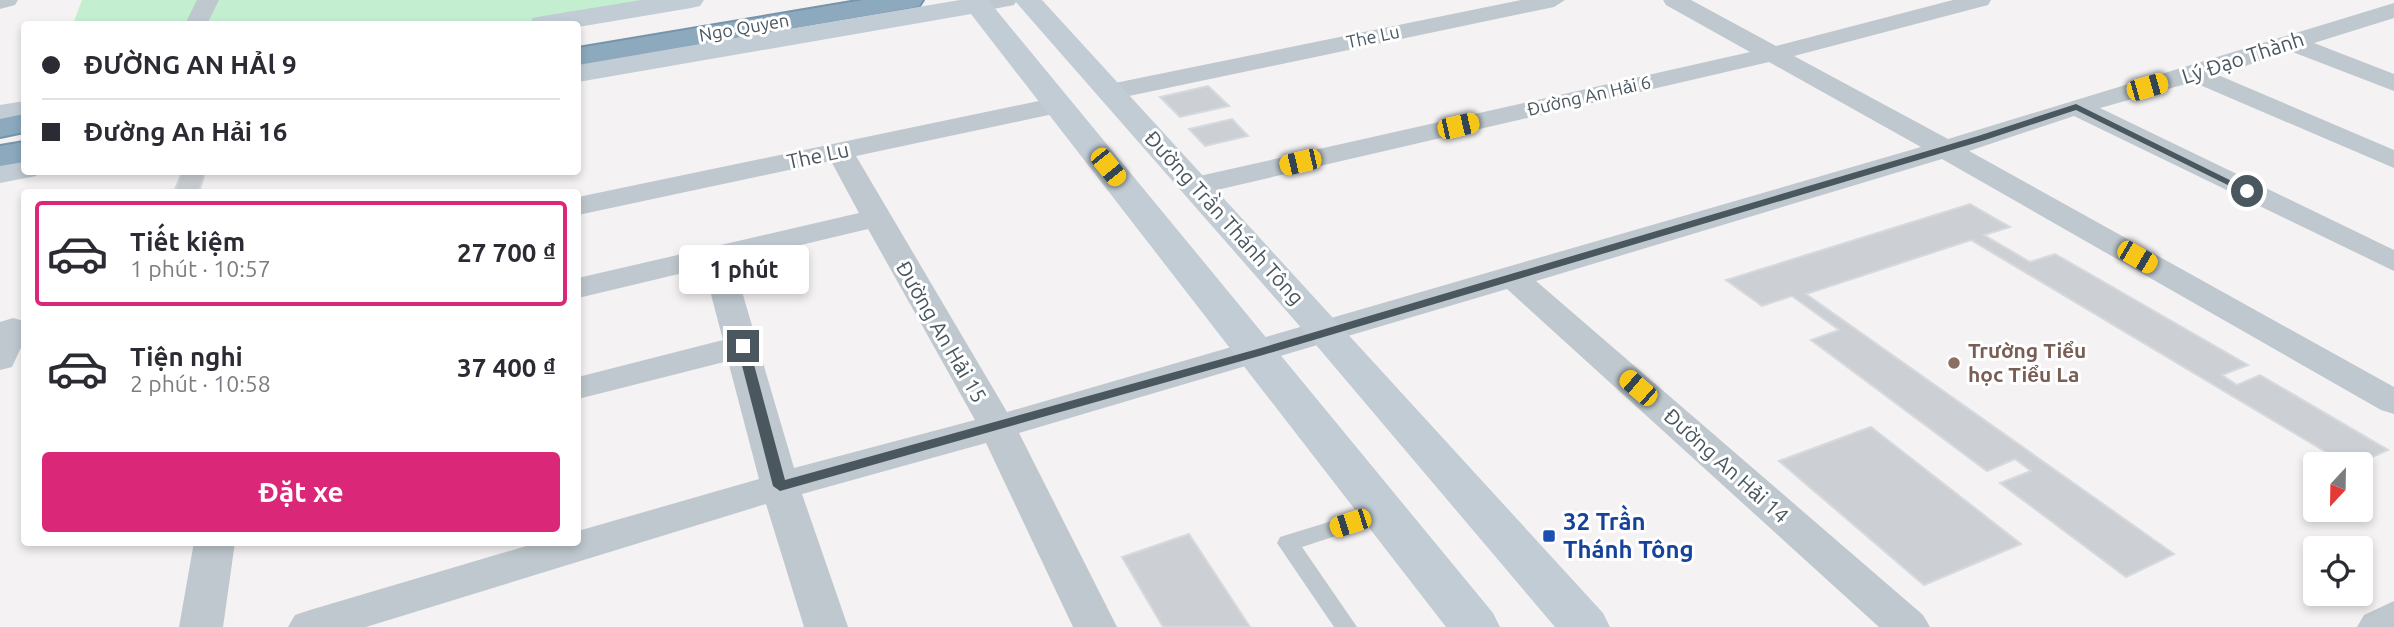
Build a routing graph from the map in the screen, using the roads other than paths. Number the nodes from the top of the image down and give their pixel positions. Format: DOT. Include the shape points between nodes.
graph roads {
  1 [pos="7,0"];
  2 [pos="208,0"];
  3 [pos="691,0"];
  4 [pos="910,0"];
  5 [pos="1027,0"];
  6 [pos="1554,0"];
  7 [pos="1674,0"];
  8 [pos="1980,0"];
  9 [pos="0,2"];
  10 [pos="986,2"];
  11 [pos="720,6"];
  12 [pos="2394,10"];
  13 [pos="198,21"];
  14 [pos="562,21"];
  15 [pos="581,29"];
  16 [pos="2291,43"];
  17 [pos="1773,54"];
  18 [pos="581,56"];
  19 [pos="581,72"];
  20 [pos="2195,74"];
  21 [pos="2394,83"];
  22 [pos="1110,92"];
  23 [pos="1058,105"];
  24 [pos="2076,107"];
  25 [pos="21,110"];
  26 [pos="0,114"];
  27 [pos="21,124"];
  28 [pos="0,128"];
  29 [pos="1945,149"];
  30 [pos="839,151"];
  31 [pos="21,152"];
  32 [pos="0,156"];
  33 [pos="2394,160"];
  34 [pos="21,170"];
  35 [pos="0,173"];
  36 [pos="1195,186"];
  37 [pos="581,205"];
  38 [pos="876,218"];
  39 [pos="716,255"];
  40 [pos="2394,262"];
  41 [pos="1513,277"];
  42 [pos="581,287"];
  43 [pos="12,328"];
  44 [pos="1325,331"];
  45 [pos="743,346"];
  46 [pos="1259,352"];
  47 [pos="0,359"];
  48 [pos="581,387"];
  49 [pos="2394,402"];
  50 [pos="997,427"];
  51 [pos="780,486"];
  52 [pos="1384,513"];
  53 [pos="214,546"];
  54 [pos="580,546"];
  55 [pos="581,546"];
  56 [pos="2394,618"];
  57 [pos="201,627"];
  58 [pos="310,627"];
  59 [pos="826,627"];
  60 [pos="1096,627"];
  61 [pos="1346,627"];
  62 [pos="1475,627"];
  63 [pos="1585,627"];
  64 [pos="1908,627"];
  65 [pos="2379,627"];
  1 -- 9 [label="street"];
  2 -- 13 [label="street"];
  3 -- 14 [label="main road"];
  4 -- 18 [label="highway, Ngo Quyen"];
  5 -- 22 [label="main road, Đường Trần Thánh Tông"];
  6 -- 22 [label="street, The Lu"];
  7 -- 17 [label="street"];
  8 -- 17 [label="street, Đường An Hải 6"];
  10 -- 19 [label="main road"];
  10 -- 23 [label="main road"];
  11 -- 15 [label="highway, Ngo Quyen"];
  12 -- 16 [label="street, Lý Đạo Thành"];
  16 -- 20 [label="street, Lý Đạo Thành"];
  16 -- 21 [label="street"];
  17 -- 29 [label="street"];
  17 -- 36 [label="street, Đường An Hải 6"];
  20 -- 24 [label="street, Lý Đạo Thành"];
  20 -- 33 [label="street"];
  22 -- 36 [label="main road, Đường Trần Thánh Tông"];
  23 -- 30 [label="street, The Lu"];
  23 -- 46 [label="main road"];
  24 -- 29 [label="street, Lý Đạo Thành"];
  24 -- 40 [label="street"];
  25 -- 26 [label="main road"];
  27 -- 28 [label="highway"];
  29 -- 41 [label="street, Lý Đạo Thành"];
  29 -- 49 [label="street"];
  30 -- 37 [label="street, The Lu"];
  30 -- 38 [label="street, Đường An Hải 15"];
  31 -- 32 [label="highway"];
  34 -- 35 [label="main road"];
  36 -- 44 [label="main road, Đường Trần Thánh Tông"];
  38 -- 39 [label="street"];
  38 -- 50 [label="street, Đường An Hải 15"];
  39 -- 42 [label="street"];
  39 -- 45 [label="street"];
  41 -- 44 [label="street, Lý Đạo Thành"];
  41 -- 64 [label="street, Đường An Hải 14"];
  43 -- 47 [label="street"];
  44 -- 46 [label="street, Lý Đạo Thành"];
  44 -- 63 [label="main road, Đường Trần Thánh Tông"];
  45 -- 48 [label="street"];
  45 -- 51 [label="street"];
  46 -- 50 [label="street, Lý Đạo Thành"];
  46 -- 52 [label="main road"];
  50 -- 51 [label="street, Lý Đạo Thành"];
  50 -- 60 [label="street, Đường An Hải 15"];
  51 -- 55 [label="street, Lý Đạo Thành"];
  51 -- 59 [label="street"];
  52 -- 61 [label="lane" via="1288,543"];
  52 -- 62 [label="main road"];
  53 -- 57 [label="street"];
  54 -- 58 [label="street, Lý Đạo Thành"];
  56 -- 65 [label="street"];
}
